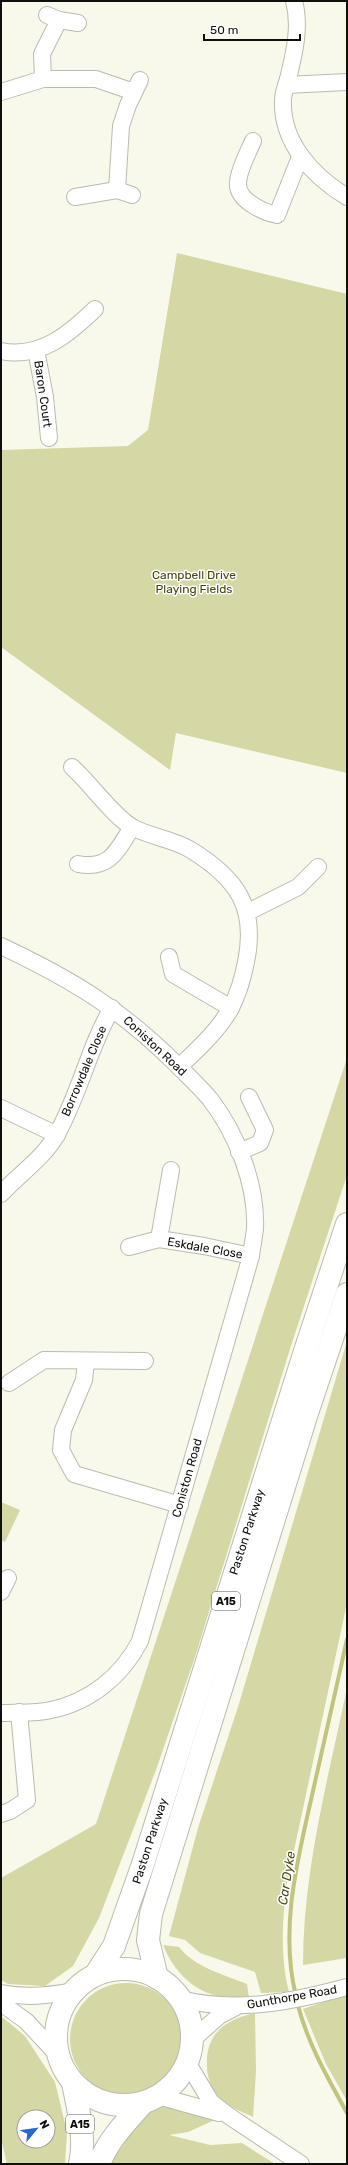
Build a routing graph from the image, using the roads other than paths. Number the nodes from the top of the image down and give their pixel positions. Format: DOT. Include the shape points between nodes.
graph roads {
  1 [pos="294,1"];
  2 [pos="78,23"];
  3 [pos="42,79"];
  4 [pos="347,82"];
  5 [pos="286,85"];
  6 [pos="1,92"];
  7 [pos="253,141"];
  8 [pos="300,157"];
  9 [pos="117,190"];
  10 [pos="132,195"];
  11 [pos="75,197"];
  12 [pos="347,197"];
  13 [pos="95,309"];
  14 [pos="36,350"];
  15 [pos="1,351"];
  16 [pos="49,438"];
  17 [pos="72,767"];
  18 [pos="132,827"];
  19 [pos="78,864"];
  20 [pos="318,867"];
  21 [pos="248,912"];
  22 [pos="1,946"];
  23 [pos="169,957"];
  24 [pos="112,1008"];
  25 [pos="231,1008"];
  26 [pos="179,1067"];
  27 [pos="249,1097"];
  28 [pos="1,1108"];
  29 [pos="57,1135"];
  30 [pos="239,1152"];
  31 [pos="171,1170"];
  32 [pos="1,1194"];
  33 [pos="347,1224"];
  34 [pos="159,1239"];
  35 [pos="129,1247"];
  36 [pos="251,1256"];
  37 [pos="347,1294"];
  38 [pos="145,1361"];
  39 [pos="86,1362"];
  40 [pos="9,1383"];
  41 [pos="180,1505"];
  42 [pos="19,1712"];
  43 [pos="1,1713"];
  44 [pos="1,1814"];
  45 [pos="96,1974"];
  46 [pos="157,1978"];
  47 [pos="347,1987"];
  48 [pos="73,1991"];
  49 [pos="1,1994"];
  50 [pos="180,1999"];
  51 [pos="1,2003"];
  52 [pos="236,2006"];
  53 [pos="192,2040"];
  54 [pos="57,2054"];
  55 [pos="188,2062"];
  56 [pos="73,2084"];
  57 [pos="150,2100"];
  58 [pos="228,2116"];
  59 [pos="80,2164"];
  60 [pos="99,2164"];
  61 [pos="301,2164"];
  1 -- 5 [label="street" via="296,43"];
  2 -- 3 [label="street" via="53,18 42,54"];
  3 -- 6 [label="street"];
  3 -- 9 [label="street" via="96,80 137,86 121,126"];
  4 -- 5 [label="street"];
  5 -- 8 [label="street" via="283,100 286,123"];
  7 -- 8 [label="street" via="238,181 239,191 253,205 266,213 277,216"];
  8 -- 12 [label="street" via="331,187"];
  9 -- 10 [label="street"];
  9 -- 11 [label="street"];
  13 -- 14 [label="street, Baron Court" via="55,342"];
  14 -- 15 [label="street, Baron Court" via="10,353"];
  14 -- 16 [label="street, Baron Court" via="45,397"];
  17 -- 18 [label="street"];
  18 -- 19 [label="street" via="110,858 99,865"];
  18 -- 21 [label="street" via="191,849 226,878 240,895"];
  20 -- 21 [label="street" via="298,886"];
  21 -- 25 [label="street" via="250,938 247,955 242,980"];
  22 -- 24 [label="street, Coniston Road" via="53,971"];
  23 -- 25 [label="street" via="173,974"];
  24 -- 26 [label="street, Coniston Road" via="148,1036"];
  24 -- 29 [label="street, Borrowdale Close" via="100,1030 82,1080"];
  25 -- 26 [label="street" via="209,1038"];
  26 -- 30 [label="street, Coniston Road" via="210,1099 228,1127"];
  27 -- 30 [label="street" via="266,1130 260,1142"];
  28 -- 29 [label="street"];
  29 -- 32 [label="street, Borrowdale Close"];
  30 -- 36 [label="street, Coniston Road" via="254,1204 255,1229"];
  31 -- 34 [label="street, Eskdale Close"];
  33 -- 45 [label="highway, Paston Parkway / A15" via="143,1864 114,1946"];
  34 -- 35 [label="street, Eskdale Close"];
  34 -- 36 [label="street, Eskdale Close"];
  36 -- 41 [label="street, Coniston Road"];
  37 -- 46 [label="highway, Paston Parkway / A15" via="307,1413 151,1914 148,1940"];
  38 -- 39 [label="street"];
  39 -- 40 [label="street" via="44,1360"];
  39 -- 41 [label="street" via="84,1380 63,1430 60,1450 74,1474"];
  41 -- 42 [label="street, Coniston Road" via="140,1641 132,1657 103,1688 84,1699 49,1711"];
  42 -- 43 [label="street, Coniston Road"];
  42 -- 44 [label="street" via="27,1800"];
  45 -- 46 [label="highway" via="108,1970 127,1969 146,1972"];
  45 -- 48 [label="highway"];
  46 -- 50 [label="highway" via="174,1990"];
  47 -- 52 [label="street, Gunthorpe Road" via="277,2002"];
  48 -- 49 [label="street" via="20,1997"];
  48 -- 54 [label="highway" via="57,2021"];
  50 -- 52 [label="street, Gunthorpe Road" via="210,2005"];
  50 -- 53 [label="highway" via="190,2022"];
  51 -- 54 [label="street" via="26,2021"];
  52 -- 53 [label="street, Gunthorpe Road" via="219,2016"];
  53 -- 55 [label="highway"];
  54 -- 56 [label="highway" via="63,2070"];
  55 -- 57 [label="highway" via="176,2082"];
  55 -- 58 [label="street" via="211,2102"];
  56 -- 57 [label="highway" via="90,2097 110,2104 121,2106"];
  56 -- 59 [label="highway, A15" via="80,2123"];
  57 -- 58 [label="street" via="202,2107"];
  57 -- 60 [label="highway" via="117,2132"];
  58 -- 61 [label="street"];
}
